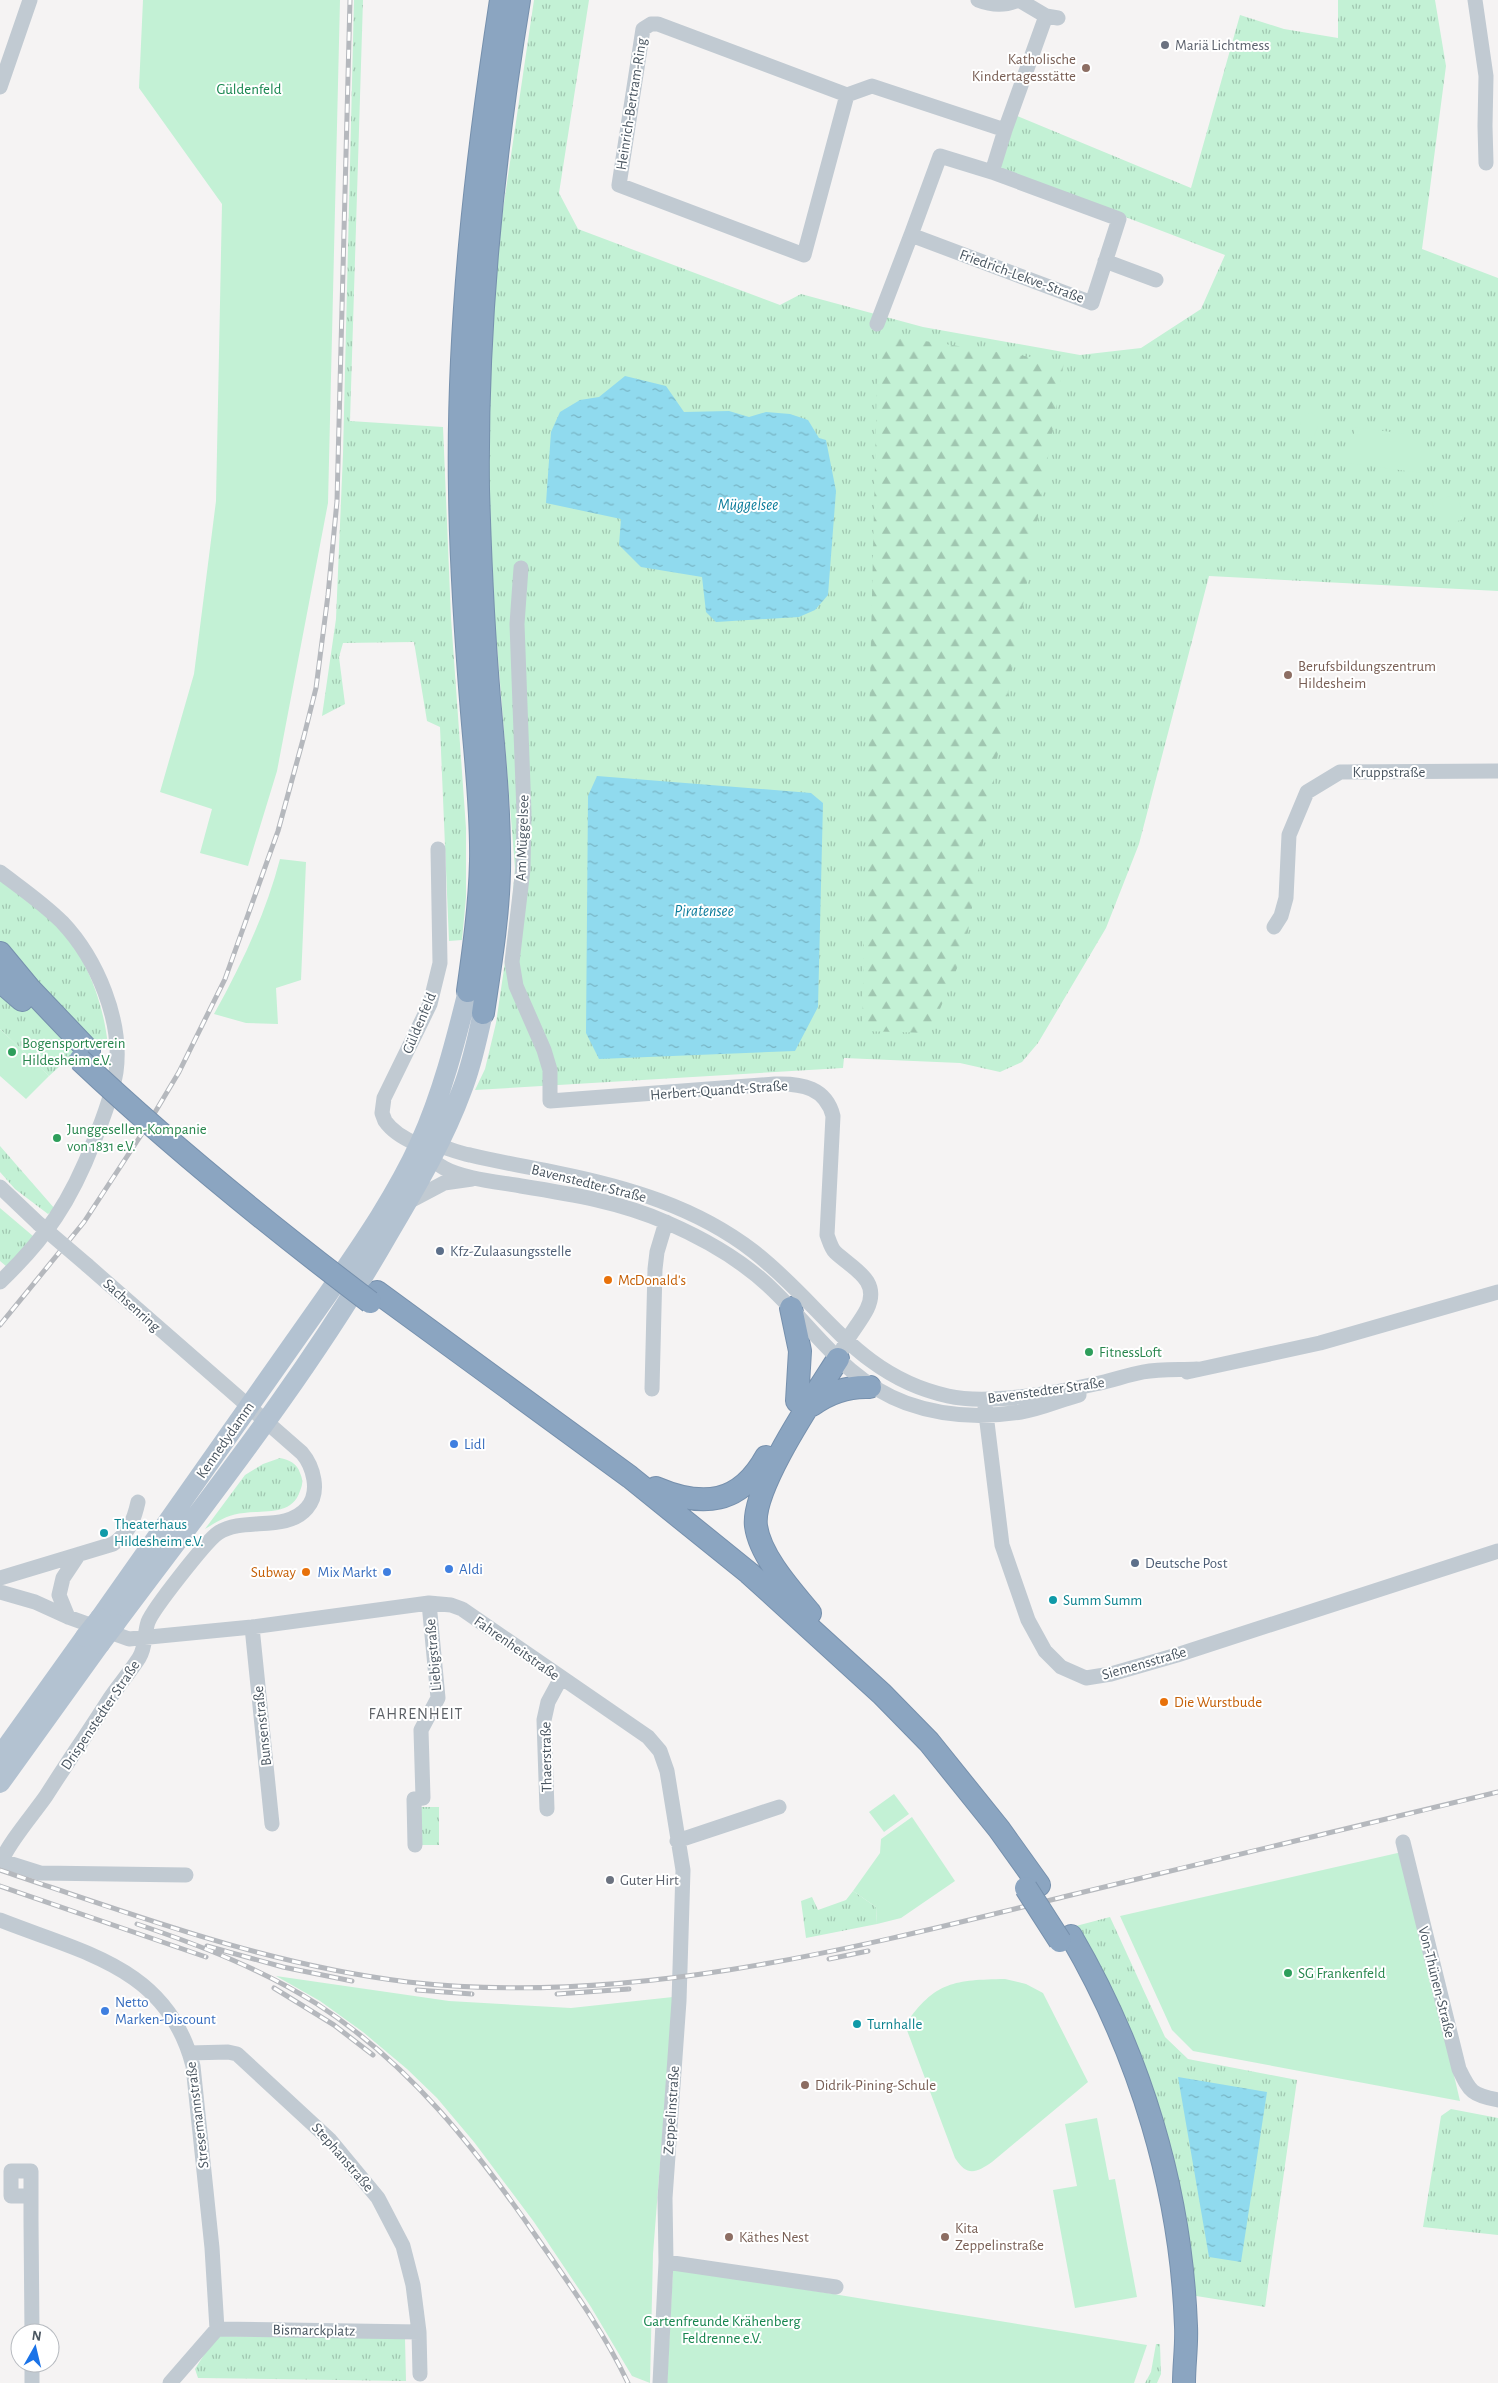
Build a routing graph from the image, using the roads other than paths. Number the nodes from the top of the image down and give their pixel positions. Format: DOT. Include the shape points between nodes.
graph roads {
  1 [pos="30,0"];
  2 [pos="501,0"];
  3 [pos="519,0"];
  4 [pos="978,0"];
  5 [pos="1018,0"];
  6 [pos="1475,0"];
  7 [pos="6,51"];
  8 [pos="0,87"];
  9 [pos="848,95"];
  10 [pos="1005,130"];
  11 [pos="1486,163"];
  12 [pos="992,172"];
  13 [pos="911,235"];
  14 [pos="1105,261"];
  15 [pos="1156,280"];
  16 [pos="877,324"];
  17 [pos="521,568"];
  18 [pos="1498,771"];
  19 [pos="438,849"];
  20 [pos="0,872"];
  21 [pos="1274,927"];
  22 [pos="0,953"];
  23 [pos="0,974"];
  24 [pos="0,981"];
  25 [pos="468,991"];
  26 [pos="22,1000"];
  27 [pos="483,1013"];
  28 [pos="84,1055"];
  29 [pos="550,1101"];
  30 [pos="430,1150"];
  31 [pos="479,1178"];
  32 [pos="2,1191"];
  33 [pos="406,1203"];
  34 [pos="666,1222"];
  35 [pos="363,1259"];
  36 [pos="0,1282"];
  37 [pos="1498,1292"];
  38 [pos="374,1297"];
  39 [pos="791,1308"];
  40 [pos="838,1350"];
  41 [pos="1197,1369"];
  42 [pos="870,1387"];
  43 [pos="652,1389"];
  44 [pos="984,1400"];
  45 [pos="803,1404"];
  46 [pos="248,1407"];
  47 [pos="987,1416"];
  48 [pos="266,1422"];
  49 [pos="630,1477"];
  50 [pos="138,1502"];
  51 [pos="1498,1551"];
  52 [pos="79,1554"];
  53 [pos="0,1578"];
  54 [pos="0,1592"];
  55 [pos="429,1603"];
  56 [pos="68,1617"];
  57 [pos="107,1621"];
  58 [pos="252,1628"];
  59 [pos="146,1639"];
  60 [pos="93,1641"];
  61 [pos="560,1678"];
  62 [pos="882,1694"];
  63 [pos="906,1728"];
  64 [pos="0,1756"];
  65 [pos="0,1784"];
  66 [pos="779,1807"];
  67 [pos="547,1809"];
  68 [pos="272,1824"];
  69 [pos="677,1841"];
  70 [pos="1403,1842"];
  71 [pos="416,1845"];
  72 [pos="186,1874"];
  73 [pos="0,1920"];
  74 [pos="1066,1938"];
  75 [pos="681,1958"];
  76 [pos="189,2053"];
  77 [pos="1498,2100"];
  78 [pos="31,2196"];
  79 [pos="666,2262"];
  80 [pos="836,2287"];
  81 [pos="32,2323"];
  82 [pos="217,2328"];
  83 [pos="419,2332"];
  84 [pos="1186,2346"];
  85 [pos="184,2368"];
  86 [pos="420,2374"];
  87 [pos="170,2383"];
  88 [pos="190,2383"];
  89 [pos="660,2383"];
  90 [pos="1168,2383"];
  91 [pos="1184,2383"];
  92 [pos="1193,2383"];
  1 -- 7 [label="street"];
  2 -- 25 [label="highway" via="481,137 466,282 461,392 462,553 481,861 478,919"];
  3 -- 27 [label="highway" via="493,202 480,389 478,486 481,571 498,806 499,871 496,930"];
  4 -- 5 [label="street" via="1009,4"];
  5 -- 10 [label="street" via="1052,17"];
  6 -- 11 [label="street" via="1486,76"];
  7 -- 8 [label="street"];
  9 -- 9 [label="street, Heinrich-Bertram-Ring" via="651,24 643,29 619,185 804,255"];
  9 -- 10 [label="street" via="872,86"];
  10 -- 12 [label="street"];
  12 -- 13 [label="street, Friedrich-Lekve-Straße" via="940,156"];
  12 -- 14 [label="street, Friedrich-Lekve-Straße" via="1119,219"];
  13 -- 14 [label="street, Friedrich-Lekve-Straße" via="1092,302"];
  13 -- 16 [label="street, Friedrich-Lekve-Straße"];
  14 -- 15 [label="street"];
  17 -- 29 [label="street, Am Müggelsee" via="517,624 524,813 522,869 512,962 516,986 550,1070"];
  18 -- 21 [label="street, Kruppstraße" via="1340,772 1307,792 1289,835 1286,898"];
  19 -- 30 [label="street, Güldenfeld" via="440,963 430,1004 382,1107 384,1121 390,1128"];
  20 -- 36 [label="street" via="63,924 87,957 110,1011 117,1054 111,1093 72,1194 56,1220"];
  22 -- 28 [label="highway"];
  23 -- 26 [label="highway"];
  24 -- 26 [label="highway"];
  25 -- 30 [label="main road, Kennedydamm" via="452,1056 432,1113"];
  26 -- 28 [label="highway"];
  27 -- 30 [label="main road" via="466,1081"];
  28 -- 38 [label="highway"];
  29 -- 40 [label="street, Herbert-Quandt-Straße" via="775,1084 811,1088 824,1096 834,1116 827,1235 834,1250 866,1277 871,1289 866,1311"];
  30 -- 31 [label="street, Bavenstedter Straße" via="445,1168"];
  30 -- 33 [label="main road, Kennedydamm"];
  30 -- 35 [label="main road, Kennedydamm"];
  30 -- 40 [label="street, Bavenstedter Straße" via="597,1181 673,1206 720,1229 753,1250 783,1276"];
  31 -- 33 [label="street" via="444,1183"];
  31 -- 34 [label="street, Bavenstedter Straße" via="592,1199"];
  32 -- 46 [label="street, Sachsenring, bridge"];
  33 -- 35 [label="main road, Kennedydamm"];
  34 -- 39 [label="street, Bavenstedter Straße" via="711,1243 743,1264"];
  34 -- 43 [label="street" via="655,1269"];
  35 -- 46 [label="main road, Kennedydamm"];
  35 -- 48 [label="main road, Kennedydamm" via="322,1344"];
  37 -- 41 [label="street, Bavenstedter Straße" via="1320,1343"];
  38 -- 49 [label="highway"];
  38 -- 63 [label="highway" via="677,1529"];
  39 -- 40 [label="street, Bavenstedter Straße"];
  39 -- 45 [label="highway" via="800,1351"];
  40 -- 42 [label="street, Bavenstedter Straße"];
  40 -- 44 [label="street, Bavenstedter Straße" via="871,1362 915,1386 949,1396"];
  40 -- 45 [label="highway"];
  41 -- 44 [label="street, Bavenstedter Straße" via="1146,1372 1095,1384"];
  41 -- 47 [label="street, Bavenstedter Straße" via="1096,1391 1023,1412"];
  42 -- 45 [label="highway" via="849,1387"];
  42 -- 47 [label="street, Bavenstedter Straße" via="930,1410"];
  44 -- 47 [label="street, Siemensstraße"];
  45 -- 49 [label="highway" via="762,1464 742,1487 731,1493 700,1501 687,1500"];
  45 -- 62 [label="highway" via="765,1484 757,1510 759,1536 791,1591"];
  46 -- 48 [label="street, Sachsenring"];
  46 -- 57 [label="main road, Kennedydamm"];
  47 -- 51 [label="street, Siemensstraße" via="1002,1545 1028,1620 1045,1650 1061,1667 1086,1678 1177,1655"];
  48 -- 57 [label="main road, Kennedydamm"];
  48 -- 59 [label="street, Drispenstedter Straße" via="302,1452 310,1463 314,1477 309,1507 289,1519 237,1526 219,1532 204,1546 148,1621"];
  49 -- 62 [label="highway" via="749,1572"];
  50 -- 52 [label="street" via="134,1523 121,1539"];
  52 -- 53 [label="street"];
  52 -- 56 [label="street" via="63,1578 59,1595"];
  54 -- 56 [label="street, Fahrenheitstraße" via="35,1602"];
  55 -- 58 [label="street, Fahrenheitstraße"];
  55 -- 61 [label="street, Fahrenheitstraße" via="462,1609"];
  55 -- 71 [label="street, Liebigstraße" via="438,1698 421,1730 423,1798 414,1799"];
  56 -- 59 [label="street, Fahrenheitstraße" via="128,1640"];
  57 -- 60 [label="main road, Kennedydamm, bridge"];
  58 -- 59 [label="street, Fahrenheitstraße"];
  58 -- 68 [label="street, Bunsenstraße"];
  59 -- 72 [label="street, Drispenstedter Straße" via="140,1656 2,1861 40,1873"];
  60 -- 64 [label="main road, Kennedydamm"];
  60 -- 65 [label="main road, Kennedydamm"];
  61 -- 67 [label="street, Thaerstraße" via="548,1702 544,1720"];
  61 -- 69 [label="street, Fahrenheitstraße" via="648,1737 660,1751"];
  62 -- 63 [label="highway"];
  63 -- 74 [label="highway, bridge" via="1032,1886"];
  66 -- 69 [label="street"];
  69 -- 75 [label="street, Fahrenheitstraße" via="682,1870"];
  70 -- 77 [label="street, Von-Thünen-Straße" via="1459,2069 1469,2090 1480,2097"];
  73 -- 76 [label="street, Stresemannstraße" via="111,1963 136,1979 167,2009"];
  74 -- 84 [label="highway" via="1101,1990 1130,2054 1153,2124 1179,2247"];
  74 -- 90 [label="highway" via="1117,2058 1151,2167 1164,2232 1171,2298 1173,2345"];
  75 -- 79 [label="street, Zeppelinstraße" via="665,2198"];
  76 -- 82 [label="street, Stresemannstraße" via="212,2248"];
  76 -- 83 [label="street, Stephanstraße" via="237,2054 348,2158 378,2198 403,2246 413,2285"];
  78 -- 81 [label="street"];
  79 -- 80 [label="street"];
  79 -- 89 [label="street, Zeppelinstraße"];
  82 -- 83 [label="street, Bismarckplatz"];
  82 -- 85 [label="street"];
  83 -- 86 [label="street"];
  84 -- 91 [label="highway"];
  84 -- 92 [label="highway"];
  85 -- 87 [label="street"];
  85 -- 88 [label="street"];
}
